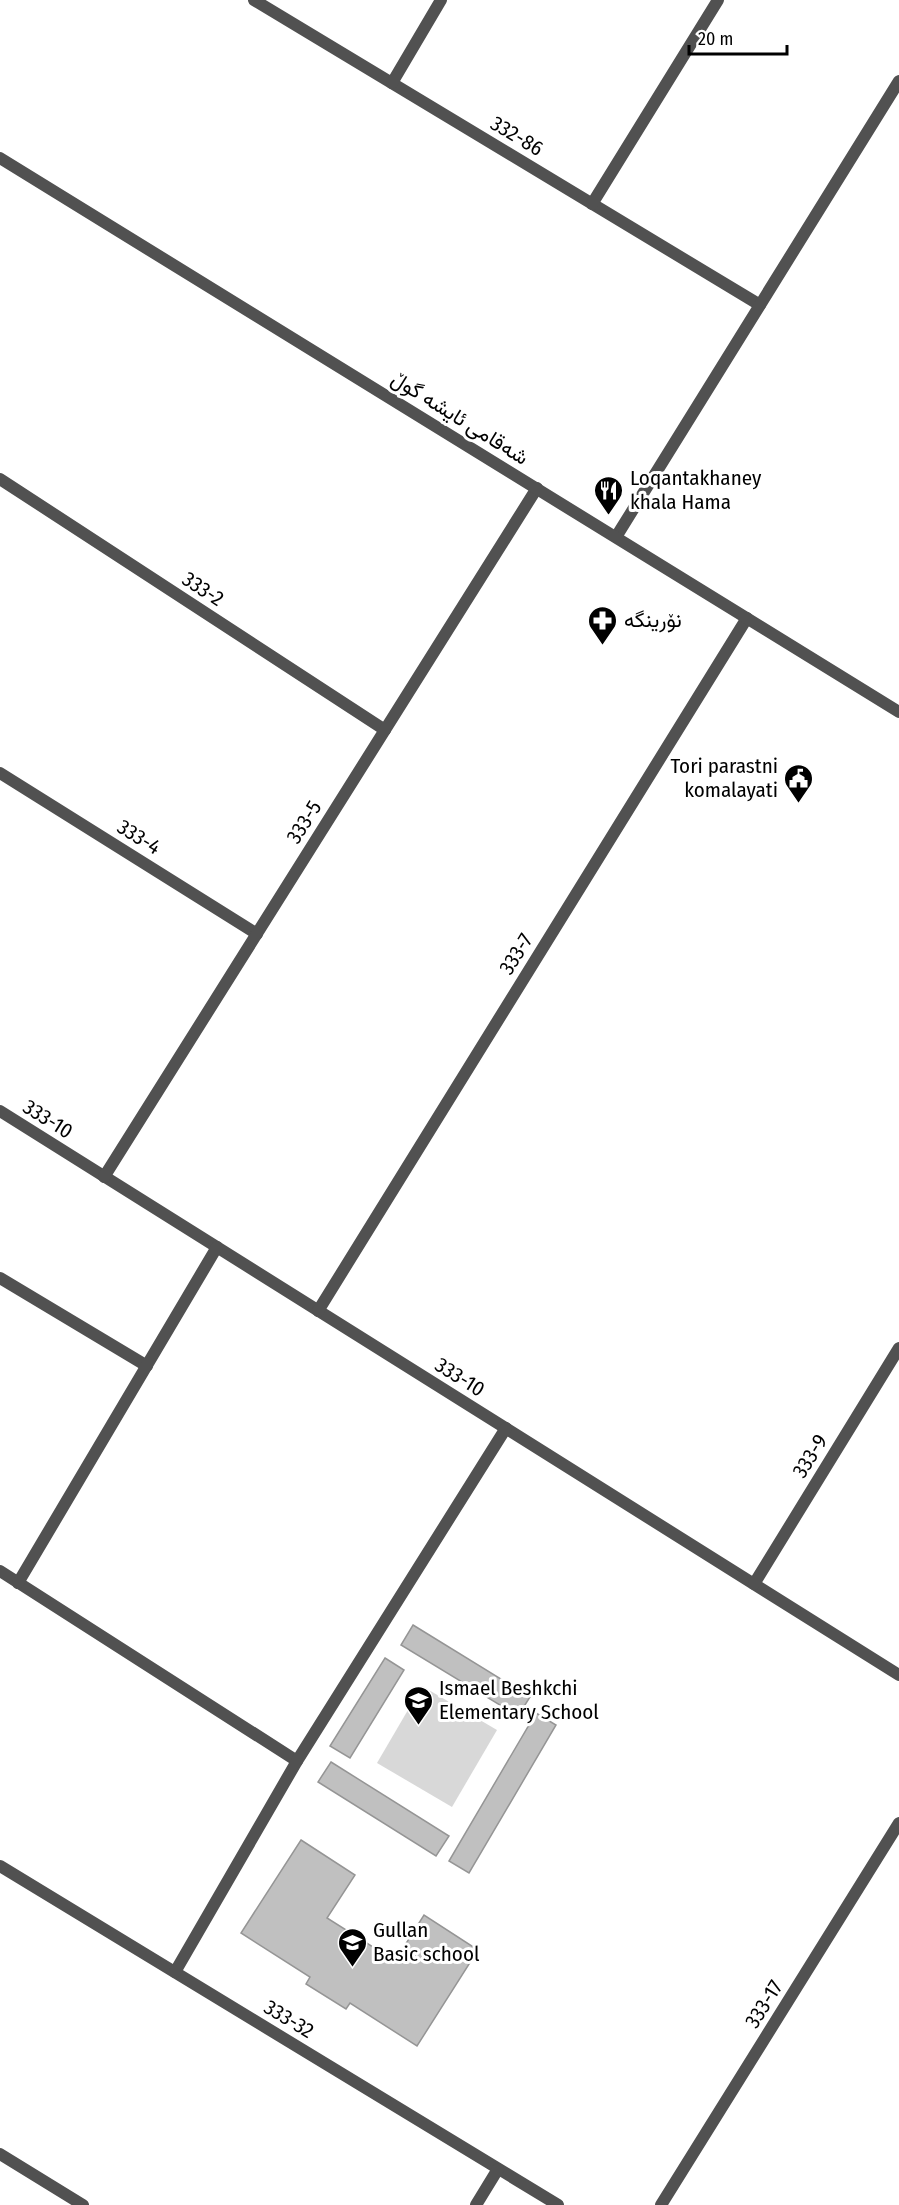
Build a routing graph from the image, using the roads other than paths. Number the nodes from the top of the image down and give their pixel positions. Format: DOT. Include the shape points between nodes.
graph roads {
  1 [pos="254,0"];
  2 [pos="441,0"];
  3 [pos="718,0"];
  4 [pos="899,81"];
  5 [pos="392,83"];
  6 [pos="0,158"];
  7 [pos="592,204"];
  8 [pos="760,304"];
  9 [pos="0,479"];
  10 [pos="537,488"];
  11 [pos="616,537"];
  12 [pos="747,618"];
  13 [pos="899,712"];
  14 [pos="385,730"];
  15 [pos="0,773"];
  16 [pos="257,934"];
  17 [pos="0,1111"];
  18 [pos="104,1177"];
  19 [pos="217,1247"];
  20 [pos="0,1278"];
  21 [pos="318,1311"];
  22 [pos="899,1348"];
  23 [pos="147,1366"];
  24 [pos="506,1428"];
  25 [pos="0,1571"];
  26 [pos="18,1582"];
  27 [pos="754,1584"];
  28 [pos="899,1675"];
  29 [pos="297,1761"];
  30 [pos="899,1823"];
  31 [pos="0,1866"];
  32 [pos="175,1972"];
  33 [pos="0,2154"];
  34 [pos="498,2169"];
  35 [pos="83,2205"];
  36 [pos="476,2205"];
  37 [pos="558,2205"];
  38 [pos="661,2205"];
  1 -- 5 [label="street, 332-86"];
  2 -- 5 [label="street"];
  3 -- 7 [label="street"];
  4 -- 8 [label="street"];
  5 -- 7 [label="street, 332-86"];
  6 -- 10 [label="street, شەقامی ئایشە گوڵ"];
  7 -- 8 [label="street, 332-86"];
  8 -- 11 [label="street"];
  9 -- 14 [label="street, 333-2"];
  10 -- 11 [label="street, شەقامی ئایشە گوڵ"];
  10 -- 14 [label="street, 333-5"];
  11 -- 12 [label="street, شەقامی ئایشە گوڵ"];
  12 -- 13 [label="street, شەقامی ئایشە گوڵ"];
  12 -- 21 [label="street, 333-7"];
  14 -- 16 [label="street, 333-5"];
  15 -- 16 [label="street, 333-4"];
  16 -- 18 [label="street, 333-5"];
  17 -- 18 [label="street, 333-10"];
  18 -- 19 [label="street, 333-10"];
  19 -- 21 [label="street, 333-10"];
  19 -- 23 [label="street"];
  20 -- 23 [label="street"];
  21 -- 24 [label="street, 333-10"];
  22 -- 27 [label="street, 333-9"];
  23 -- 26 [label="street"];
  24 -- 27 [label="street, 333-10"];
  24 -- 29 [label="street"];
  25 -- 26 [label="street"];
  26 -- 29 [label="street"];
  27 -- 28 [label="street, 333-10"];
  29 -- 32 [label="street"];
  30 -- 38 [label="street, 333-17"];
  31 -- 32 [label="street, 333-32"];
  32 -- 34 [label="street, 333-32"];
  33 -- 35 [label="street"];
  34 -- 36 [label="street"];
  34 -- 37 [label="street, 333-32"];
}
